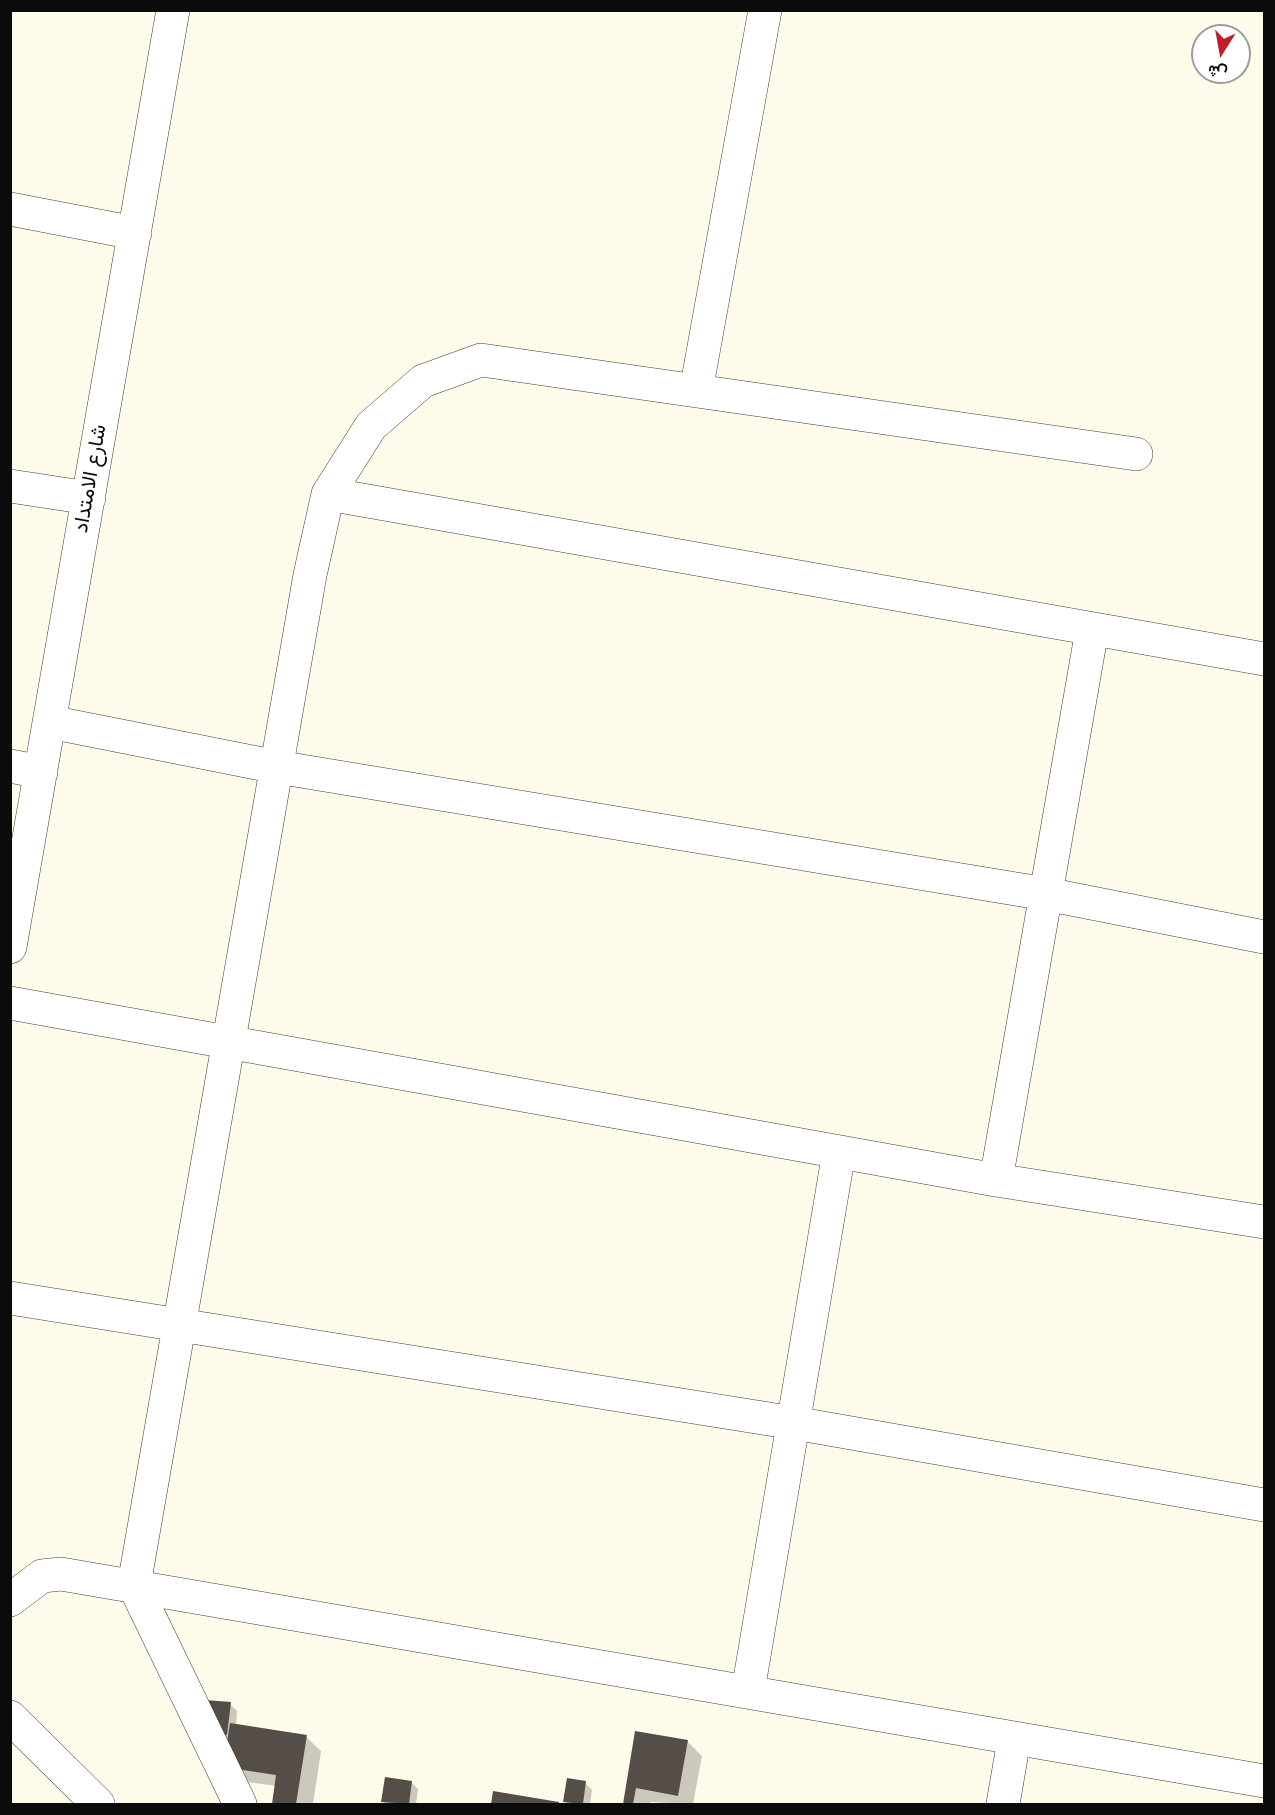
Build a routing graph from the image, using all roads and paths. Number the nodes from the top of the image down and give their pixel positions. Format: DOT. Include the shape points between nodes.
graph roads {
  1 [pos="173,10"];
  2 [pos="765,10"];
  3 [pos="10,209"];
  4 [pos="135,233"];
  5 [pos="696,391"];
  6 [pos="1136,454"];
  7 [pos="10,486"];
  8 [pos="328,494"];
  9 [pos="89,498"];
  10 [pos="1092,630"];
  11 [pos="1264,659"];
  12 [pos="50,722"];
  13 [pos="277,767"];
  14 [pos="26,769"];
  15 [pos="1046,894"];
  16 [pos="1264,937"];
  17 [pos="10,947"];
  18 [pos="10,1003"];
  19 [pos="227,1043"];
  20 [pos="839,1152"];
  21 [pos="996,1180"];
  22 [pos="1264,1222"];
  23 [pos="10,1298"];
  24 [pos="180,1326"];
  25 [pos="794,1424"];
  26 [pos="1264,1505"];
  27 [pos="134,1585"];
  28 [pos="10,1600"];
  29 [pos="748,1691"];
  30 [pos="10,1717"];
  31 [pos="1014,1740"];
  32 [pos="1264,1781"];
  33 [pos="98,1804"];
  34 [pos="240,1804"];
  35 [pos="1003,1804"];
  1 -- 4 [label="street, شارع الامتداد"];
  2 -- 5 [label="street"];
  3 -- 4 [label="street"];
  4 -- 9 [label="street, شارع الامتداد"];
  5 -- 6 [label="street"];
  5 -- 8 [label="street" via="481,360 423,381 405,396 371,426"];
  7 -- 9 [label="street"];
  8 -- 10 [label="street"];
  8 -- 13 [label="street"];
  9 -- 12 [label="street, شارع الامتداد"];
  10 -- 11 [label="street"];
  10 -- 15 [label="street"];
  12 -- 13 [label="street"];
  12 -- 14 [label="street, شارع الامتداد"];
  13 -- 15 [label="street"];
  13 -- 19 [label="street"];
  14 -- 17 [label="street, شارع الامتداد"];
  15 -- 16 [label="street"];
  15 -- 21 [label="street"];
  18 -- 19 [label="street"];
  19 -- 20 [label="street"];
  19 -- 24 [label="street"];
  20 -- 21 [label="street"];
  20 -- 25 [label="street"];
  21 -- 22 [label="street"];
  23 -- 24 [label="street"];
  24 -- 25 [label="street"];
  24 -- 27 [label="street"];
  25 -- 26 [label="street"];
  25 -- 29 [label="street"];
  27 -- 28 [label="street" via="62,1574 42,1576"];
  27 -- 29 [label="street"];
  27 -- 34 [label="street"];
  29 -- 31 [label="street"];
  30 -- 33 [label="street"];
  31 -- 32 [label="street"];
  31 -- 35 [label="street"];
}
